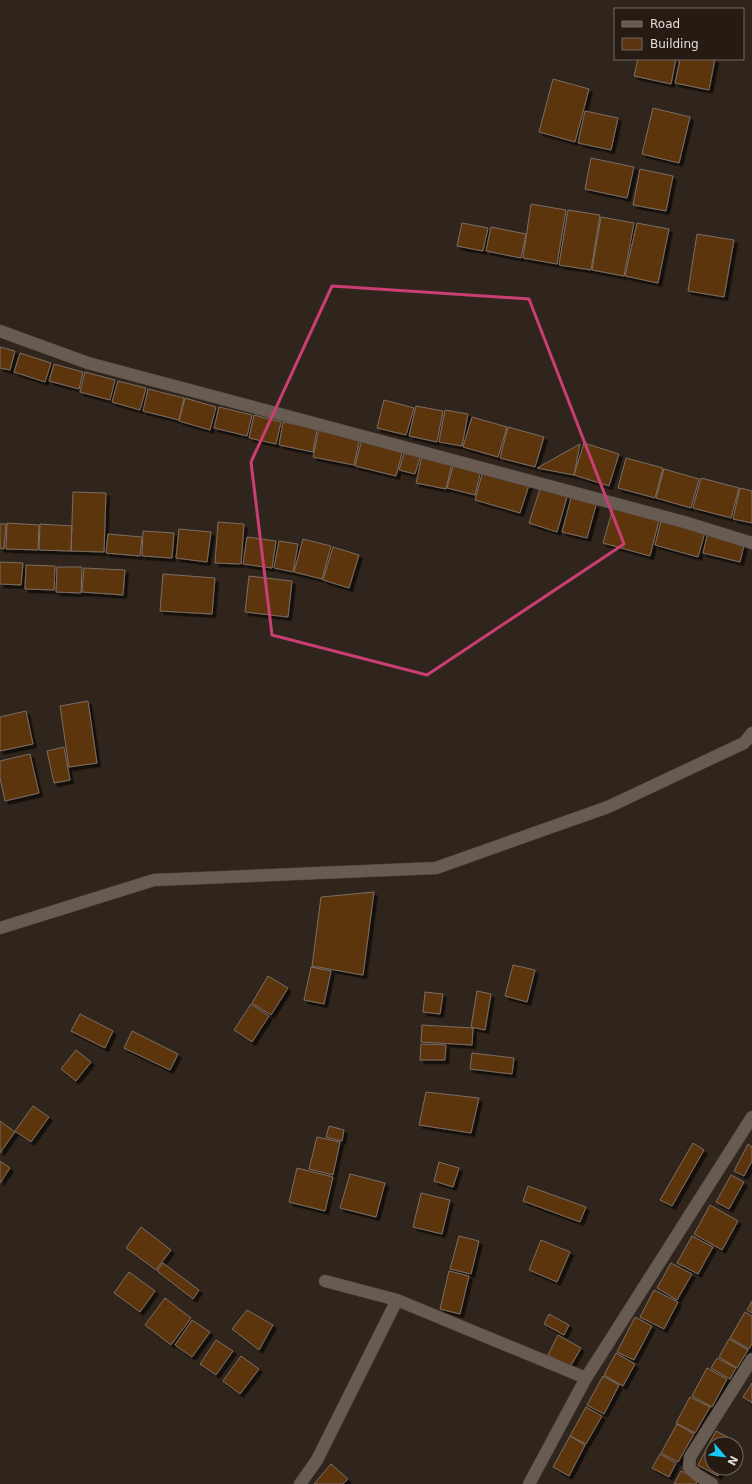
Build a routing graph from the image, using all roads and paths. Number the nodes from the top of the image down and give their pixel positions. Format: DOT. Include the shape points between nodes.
graph roads {
  1 [pos="0,331"];
  2 [pos="752,543"];
  3 [pos="752,733"];
  4 [pos="0,928"];
  5 [pos="752,1117"];
  6 [pos="325,1280"];
  7 [pos="398,1300"];
  8 [pos="752,1359"];
  9 [pos="586,1378"];
  10 [pos="300,1484"];
  11 [pos="529,1484"];
  12 [pos="712,1484"];
  1 -- 2 [label="street" via="88,363 684,522"];
  3 -- 4 [label="street" via="744,743 608,807 436,868 154,880"];
  5 -- 9 [label="street"];
  6 -- 7 [label="street"];
  7 -- 9 [label="street"];
  7 -- 10 [label="street" via="317,1460"];
  8 -- 12 [label="street" via="690,1457 689,1468"];
  9 -- 11 [label="street"];
}
